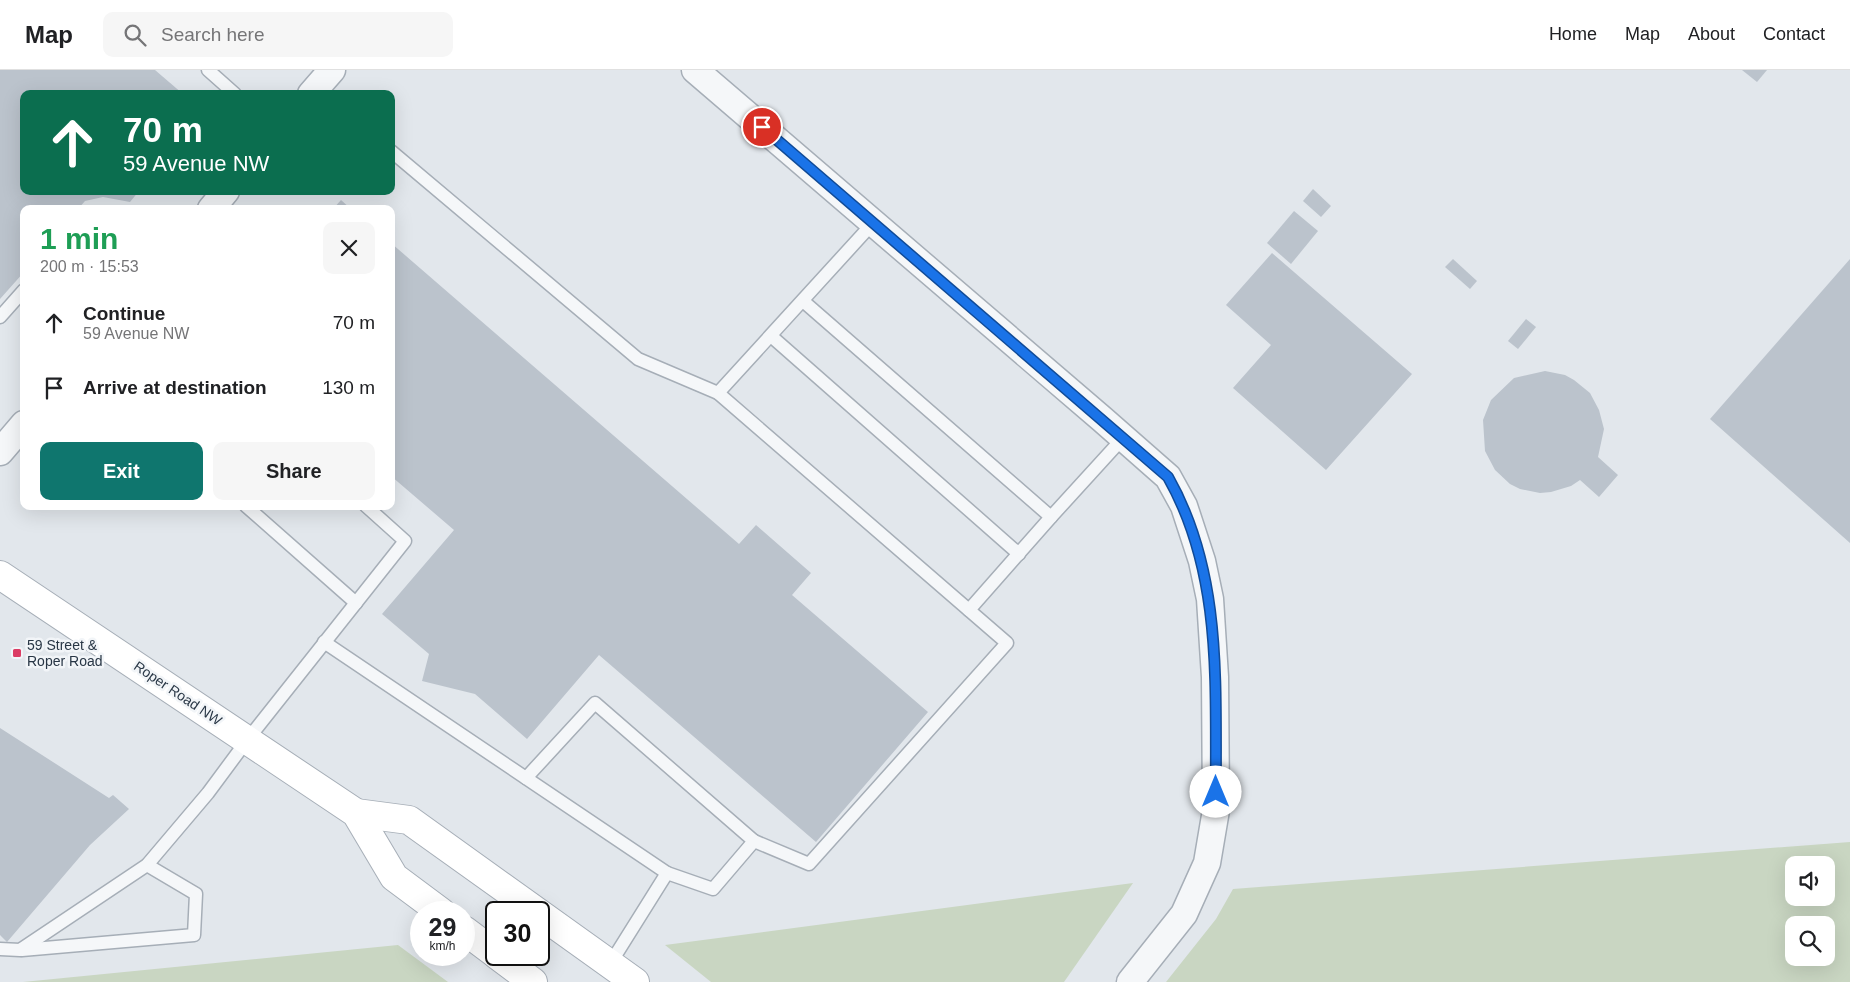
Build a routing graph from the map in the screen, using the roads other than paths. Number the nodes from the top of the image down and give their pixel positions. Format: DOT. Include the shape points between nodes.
graph roads {
  1 [pos="208,70"];
  2 [pos="695,70"];
  3 [pos="230,90"];
  4 [pos="395,154"];
  5 [pos="223,195"];
  6 [pos="214,205"];
  7 [pos="873,223"];
  8 [pos="20,294"];
  9 [pos="803,302"];
  10 [pos="0,317"];
  11 [pos="771,336"];
  12 [pos="718,393"];
  13 [pos="20,429"];
  14 [pos="1123,438"];
  15 [pos="0,452"];
  16 [pos="251,510"];
  17 [pos="370,510"];
  18 [pos="1051,517"];
  19 [pos="1019,554"];
  20 [pos="0,575"];
  21 [pos="356,603"];
  22 [pos="970,610"];
  23 [pos="324,642"];
  24 [pos="248,739"];
  25 [pos="526,778"];
  26 [pos="356,813"];
  27 [pos="754,841"];
  28 [pos="148,865"];
  29 [pos="667,873"];
  30 [pos="426,901"];
  31 [pos="475,938"];
  32 [pos="485,946"];
  33 [pos="0,949"];
  34 [pos="20,950"];
  35 [pos="610,964"];
  36 [pos="512,966"];
  37 [pos="533,982"];
  38 [pos="635,982"];
  39 [pos="1130,982"];
  1 -- 3 [label="lane"];
  2 -- 7 [label="street"];
  4 -- 12 [label="lane" via="638,359"];
  5 -- 6 [label="street"];
  7 -- 9 [label="lane"];
  7 -- 14 [label="street"];
  8 -- 10 [label="lane"];
  9 -- 11 [label="lane"];
  9 -- 18 [label="lane"];
  11 -- 12 [label="lane"];
  11 -- 19 [label="lane"];
  12 -- 22 [label="lane"];
  13 -- 15 [label="street"];
  14 -- 18 [label="lane"];
  14 -- 39 [label="street" via="1168,477 1184,506 1202,561 1210,599 1215,677 1216,810 1207,863 1184,914"];
  16 -- 21 [label="lane"];
  17 -- 21 [label="lane" via="405,541"];
  18 -- 19 [label="lane"];
  19 -- 22 [label="lane"];
  20 -- 24 [label="main road, Roper Road NW"];
  21 -- 23 [label="lane"];
  22 -- 27 [label="lane" via="1007,643 809,864"];
  23 -- 24 [label="lane"];
  23 -- 25 [label="lane"];
  24 -- 26 [label="main road, Roper Road NW"];
  24 -- 28 [label="lane" via="208,794"];
  25 -- 27 [label="lane" via="595,703"];
  25 -- 29 [label="lane"];
  26 -- 30 [label="main road, Roper Road NW" via="394,877"];
  26 -- 35 [label="main road, Roper Road NW" via="409,820"];
  27 -- 29 [label="lane" via="713,890"];
  28 -- 34 [label="lane"];
  28 -- 34 [label="lane" via="196,894 194,934"];
  29 -- 35 [label="lane"];
  31 -- 32 [label="main road"];
  33 -- 34 [label="lane"];
  35 -- 38 [label="main road, Roper Road NW"];
  36 -- 37 [label="main road"];
}
